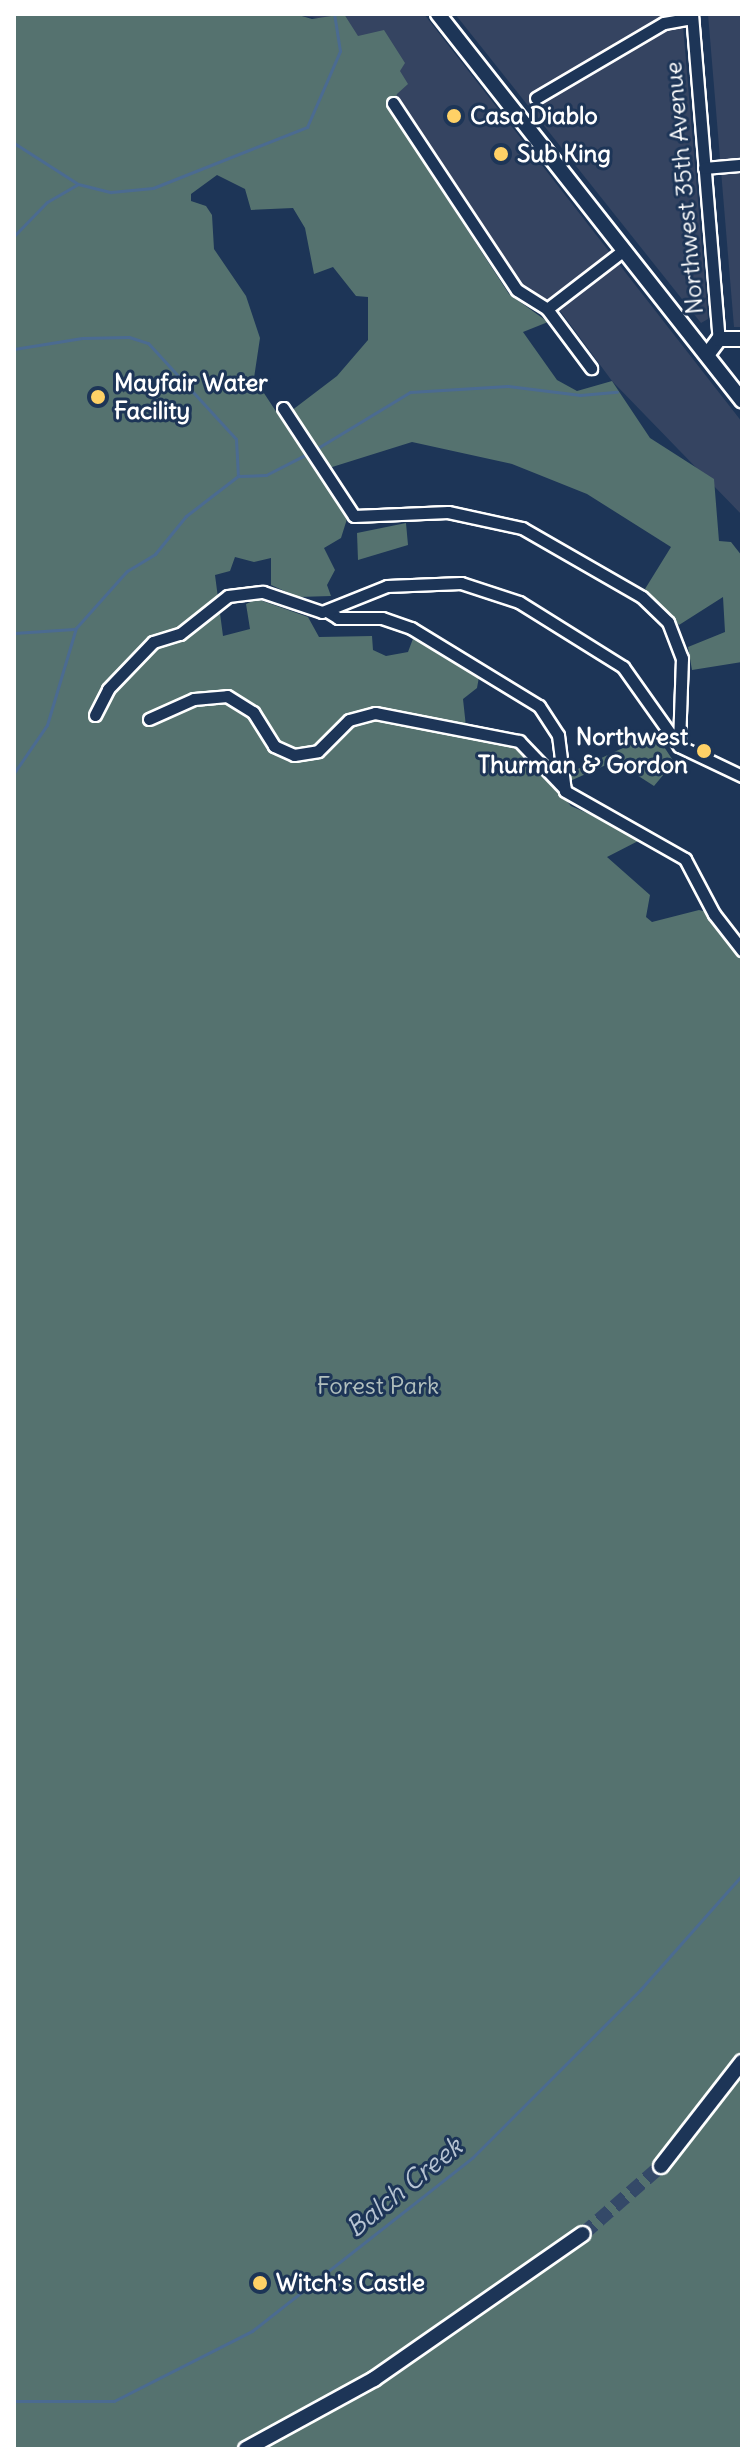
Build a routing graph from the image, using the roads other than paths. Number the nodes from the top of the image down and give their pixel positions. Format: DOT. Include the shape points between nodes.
graph roads {
  1 [pos="438,14"];
  2 [pos="692,16"];
  3 [pos="536,98"];
  4 [pos="393,103"];
  5 [pos="742,165"];
  6 [pos="704,168"];
  7 [pos="624,250"];
  8 [pos="547,309"];
  9 [pos="719,339"];
  10 [pos="742,339"];
  11 [pos="707,355"];
  12 [pos="591,368"];
  13 [pos="742,401"];
  14 [pos="283,408"];
  15 [pos="327,611"];
  16 [pos="95,715"];
  17 [pos="149,719"];
  18 [pos="679,746"];
  19 [pos="742,776"];
  20 [pos="565,789"];
  21 [pos="742,950"];
  22 [pos="742,2062"];
  23 [pos="661,2166"];
  24 [pos="578,2237"];
  25 [pos="248,2448"];
  1 -- 7 [label="main road"];
  2 -- 3 [label="street" via="664,23"];
  2 -- 6 [label="street, Northwest 35th Avenue"];
  4 -- 8 [label="street" via="517,290"];
  5 -- 6 [label="street"];
  6 -- 9 [label="street, Northwest 35th Avenue"];
  7 -- 8 [label="street"];
  7 -- 11 [label="main road"];
  8 -- 12 [label="street"];
  9 -- 10 [label="main road"];
  9 -- 11 [label="main road, Northwest 35th Avenue"];
  11 -- 13 [label="main road"];
  14 -- 18 [label="street" via="356,517 448,512 522,528 642,597 668,622 682,658"];
  15 -- 16 [label="street" via="306,609 263,592 228,596 180,634 153,642 108,689"];
  15 -- 18 [label="street" via="377,589 410,582 461,583 498,592 623,667"];
  15 -- 20 [label="street" via="338,618 382,618 411,628 539,706 558,735"];
  17 -- 20 [label="street" via="194,699 227,696 253,712 274,746 294,755 318,751 349,720 375,713 519,741"];
  18 -- 19 [label="street"];
  20 -- 21 [label="street" via="585,807 660,840 685,859 714,914"];
  22 -- 23 [label="main road"];
  24 -- 25 [label="main road" via="374,2379"];
}
